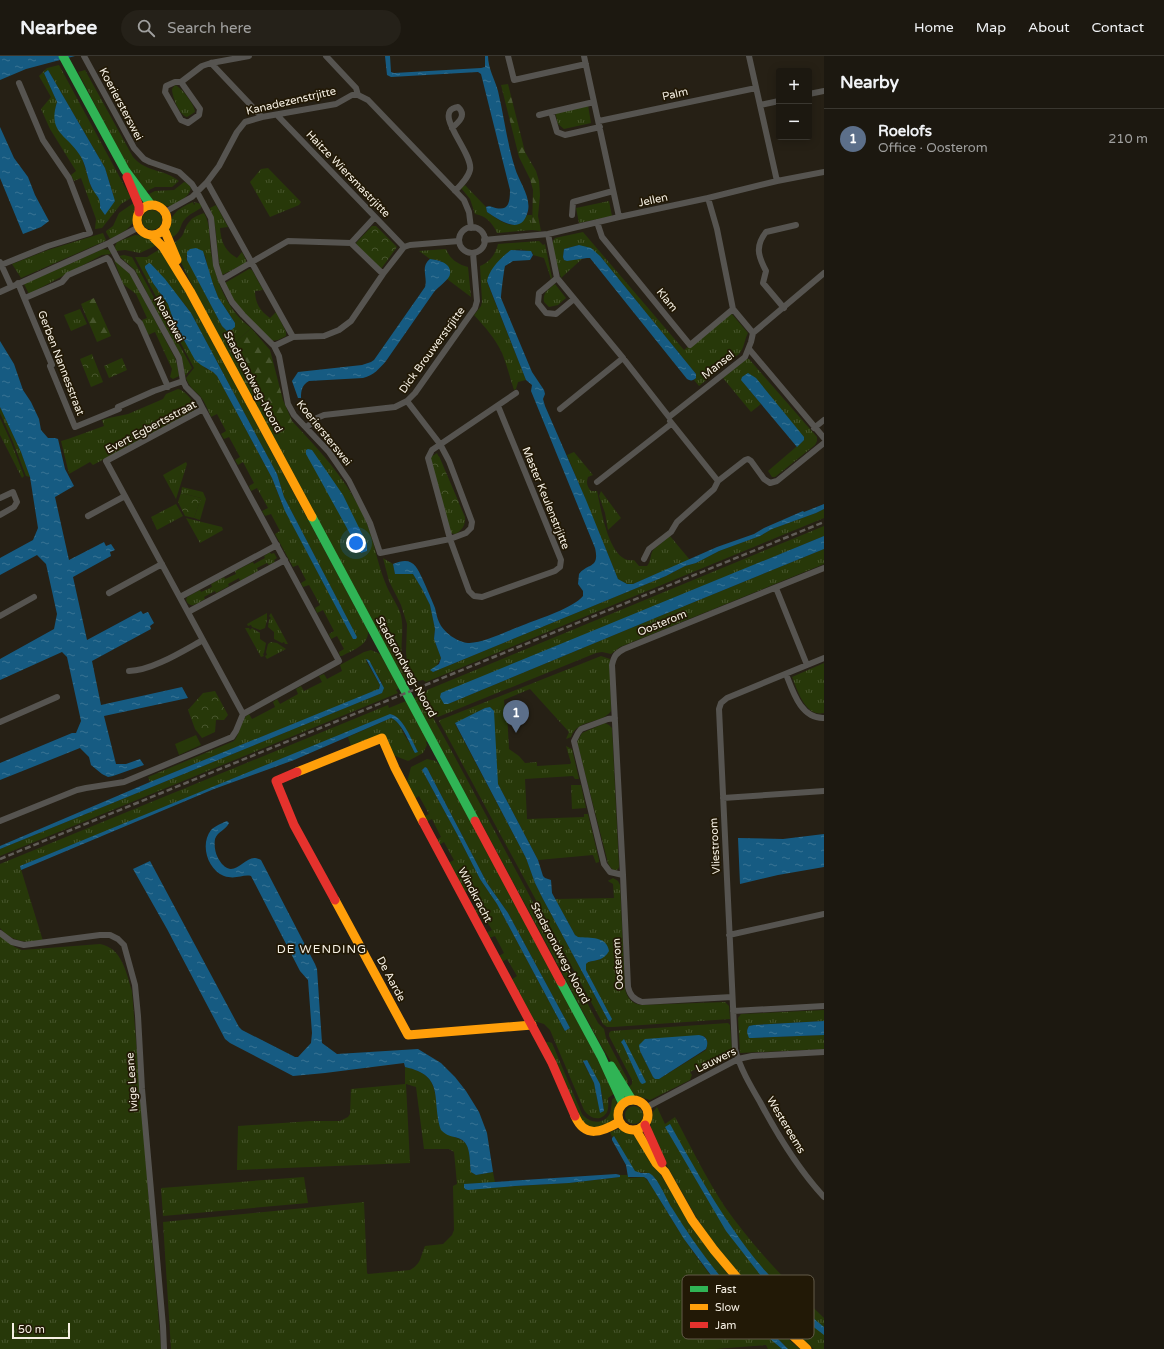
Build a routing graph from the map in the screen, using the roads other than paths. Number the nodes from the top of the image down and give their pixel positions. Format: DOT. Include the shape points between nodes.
graph roads {
  1 [pos="63,56"];
  2 [pos="84,56"];
  3 [pos="249,56"];
  4 [pos="326,56"];
  5 [pos="508,56"];
  6 [pos="584,56"];
  7 [pos="749,56"];
  8 [pos="211,63"];
  9 [pos="586,64"];
  10 [pos="181,82"];
  11 [pos="19,83"];
  12 [pos="756,88"];
  13 [pos="824,91"];
  14 [pos="812,93"];
  15 [pos="358,95"];
  16 [pos="594,102"];
  17 [pos="776,102"];
  18 [pos="760,105"];
  19 [pos="551,112"];
  20 [pos="277,114"];
  21 [pos="539,115"];
  22 [pos="262,117"];
  23 [pos="600,124"];
  24 [pos="452,128"];
  25 [pos="125,170"];
  26 [pos="824,172"];
  27 [pos="777,181"];
  28 [pos="207,182"];
  29 [pos="455,190"];
  30 [pos="613,191"];
  31 [pos="197,192"];
  32 [pos="708,198"];
  33 [pos="151,205"];
  34 [pos="139,212"];
  35 [pos="165,212"];
  36 [pos="572,215"];
  37 [pos="375,217"];
  38 [pos="619,217"];
  39 [pos="597,222"];
  40 [pos="796,225"];
  41 [pos="139,227"];
  42 [pos="471,228"];
  43 [pos="164,229"];
  44 [pos="548,234"];
  45 [pos="151,235"];
  46 [pos="484,240"];
  47 [pos="459,241"];
  48 [pos="109,243"];
  49 [pos="351,243"];
  50 [pos="404,247"];
  51 [pos="473,253"];
  52 [pos="1,263"];
  53 [pos="252,263"];
  54 [pos="824,273"];
  55 [pos="383,274"];
  56 [pos="557,278"];
  57 [pos="221,280"];
  58 [pos="15,285"];
  59 [pos="190,291"];
  60 [pos="0,292"];
  61 [pos="25,298"];
  62 [pos="574,299"];
  63 [pos="784,308"];
  64 [pos="733,309"];
  65 [pos="753,333"];
  66 [pos="293,337"];
  67 [pos="274,346"];
  68 [pos="749,349"];
  69 [pos="623,358"];
  70 [pos="183,381"];
  71 [pos="168,387"];
  72 [pos="516,393"];
  73 [pos="407,401"];
  74 [pos="498,406"];
  75 [pos="560,408"];
  76 [pos="203,409"];
  77 [pos="668,417"];
  78 [pos="824,420"];
  79 [pos="671,424"];
  80 [pos="307,427"];
  81 [pos="814,428"];
  82 [pos="824,438"];
  83 [pos="824,443"];
  84 [pos="440,444"];
  85 [pos="718,481"];
  86 [pos="597,482"];
  87 [pos="125,496"];
  88 [pos="0,498"];
  89 [pos="0,515"];
  90 [pos="88,516"];
  91 [pos="450,539"];
  92 [pos="277,545"];
  93 [pos="644,559"];
  94 [pos="284,560"];
  95 [pos="162,564"];
  96 [pos="824,568"];
  97 [pos="776,588"];
  98 [pos="109,593"];
  99 [pos="34,597"];
  100 [pos="180,597"];
  101 [pos="188,612"];
  102 [pos="0,616"];
  103 [pos="203,640"];
  104 [pos="824,658"];
  105 [pos="807,665"];
  106 [pos="129,671"];
  107 [pos="786,674"];
  108 [pos="57,697"];
  109 [pos="243,714"];
  110 [pos="615,718"];
  111 [pos="824,718"];
  112 [pos="0,722"];
  113 [pos="276,781"];
  114 [pos="824,791"];
  115 [pos="723,798"];
  116 [pos="0,821"];
  117 [pos="623,875"];
  118 [pos="824,914"];
  119 [pos="0,933"];
  120 [pos="730,935"];
  121 [pos="732,996"];
  122 [pos="824,1006"];
  123 [pos="733,1012"];
  124 [pos="532,1026"];
  125 [pos="824,1052"];
  126 [pos="601,1056"];
  127 [pos="738,1059"];
  128 [pos="632,1100"];
  129 [pos="623,1104"];
  130 [pos="646,1107"];
  131 [pos="620,1122"];
  132 [pos="645,1125"];
  133 [pos="636,1130"];
  134 [pos="665,1172"];
  135 [pos="824,1197"];
  136 [pos="734,1275"];
  137 [pos="796,1339"];
  138 [pos="164,1349"];
  139 [pos="807,1349"];
  1 -- 25 [label="main road"];
  2 -- 31 [label="street, Koeriersterswei" via="134,148 150,162 179,172"];
  3 -- 8 [label="street"];
  4 -- 15 [label="street" via="356,88"];
  5 -- 9 [label="street" via="514,80"];
  6 -- 9 [label="street"];
  7 -- 12 [label="street"];
  8 -- 10 [label="street" via="202,66"];
  8 -- 22 [label="street"];
  9 -- 16 [label="street"];
  10 -- 10 [label="street" via="200,109 198,116 188,123 181,120 165,92 166,86"];
  11 -- 52 [label="street" via="44,140 69,178 90,233"];
  12 -- 18 [label="street"];
  12 -- 23 [label="street, Palm"];
  13 -- 14 [label="street"];
  15 -- 20 [label="street, Kanadezenstrjitte" via="352,95 336,104"];
  15 -- 29 [label="street" via="368,100"];
  16 -- 19 [label="street"];
  16 -- 23 [label="street"];
  17 -- 18 [label="street"];
  18 -- 27 [label="street"];
  19 -- 21 [label="street"];
  19 -- 23 [label="street, Palm" via="557,132 565,135"];
  20 -- 22 [label="street, Kanadezenstrjitte"];
  20 -- 37 [label="street, Haitze Wiersmastrjitte"];
  22 -- 28 [label="street, Kanadezenstrjitte" via="248,120 241,125 219,166"];
  23 -- 30 [label="street"];
  24 -- 29 [label="street" via="469,161 470,170"];
  25 -- 33 [label="main road"];
  25 -- 34 [label="main road"];
  26 -- 27 [label="street, Jellen"];
  27 -- 32 [label="street, Jellen"];
  28 -- 31 [label="street, Kanadezenstrjitte"];
  28 -- 53 [label="street"];
  29 -- 42 [label="street" via="467,206"];
  30 -- 36 [label="street" via="573,202"];
  30 -- 38 [label="street"];
  31 -- 35 [label="street, Kanadezenstrjitte" via="185,202"];
  31 -- 57 [label="street, Koeriersterswei" via="211,218 216,265"];
  32 -- 38 [label="street, Jellen"];
  32 -- 64 [label="street"];
  33 -- 34 [label="main road"];
  33 -- 35 [label="main road"];
  34 -- 41 [label="main road"];
  35 -- 43 [label="main road" via="167,219"];
  37 -- 49 [label="street"];
  37 -- 50 [label="street, Haitze Wiersmastrjitte"];
  38 -- 39 [label="street, Jellen"];
  39 -- 44 [label="street, Jellen"];
  39 -- 64 [label="street, Klam" via="602,237 690,345"];
  40 -- 63 [label="street" via="766,232 758,247 760,261 766,271 764,283"];
  41 -- 45 [label="main road" via="144,233"];
  41 -- 48 [label="street"];
  42 -- 46 [label="street" via="480,231"];
  42 -- 47 [label="street" via="462,232"];
  43 -- 45 [label="main road" via="159,234"];
  43 -- 59 [label="main road, Stadsrondweg-Noord"];
  44 -- 46 [label="street, Jellen"];
  44 -- 56 [label="street"];
  45 -- 59 [label="main road, Stadsrondweg-Noord" via="161,245"];
  46 -- 51 [label="street" via="481,249"];
  47 -- 50 [label="street"];
  47 -- 51 [label="street" via="463,250"];
  48 -- 58 [label="street"];
  48 -- 70 [label="street, Noardwei" via="117,259 132,272 179,358"];
  49 -- 53 [label="street" via="288,241"];
  49 -- 55 [label="street"];
  50 -- 55 [label="street"];
  51 -- 73 [label="street, Dick Brouwerstrjitte" via="477,301 474,308"];
  52 -- 58 [label="street, Gerben Nannesstraat"];
  53 -- 57 [label="street"];
  53 -- 66 [label="street"];
  54 -- 63 [label="street"];
  55 -- 66 [label="street" via="351,322 324,336"];
  56 -- 62 [label="street"];
  56 -- 62 [label="street" via="539,293 538,303 546,313 556,314"];
  57 -- 67 [label="street, Koeriersterswei" via="232,302"];
  58 -- 60 [label="street"];
  58 -- 61 [label="street, Gerben Nannesstraat"];
  59 -- 126 [label="main road, Stadsrondweg-Noord"];
  61 -- 71 [label="street" via="107,258 140,323"];
  61 -- 71 [label="street, Gerben Nannesstraat" via="75,427"];
  62 -- 69 [label="street"];
  63 -- 65 [label="street"];
  64 -- 65 [label="street"];
  65 -- 68 [label="street, Mansel"];
  66 -- 67 [label="street"];
  67 -- 80 [label="street, Koeriersterswei" via="279,356 288,404"];
  68 -- 77 [label="street, Mansel" via="745,357"];
  68 -- 81 [label="street"];
  69 -- 75 [label="street"];
  69 -- 77 [label="street"];
  70 -- 71 [label="street, Gerben Nannesstraat"];
  70 -- 76 [label="street, Noardwei"];
  72 -- 74 [label="street"];
  73 -- 80 [label="street, Dick Brouwerstrjitte" via="395,407 324,415"];
  73 -- 84 [label="street"];
  74 -- 84 [label="street"];
  74 -- 91 [label="street, Master Keulenstrjitte" via="561,560 560,567 482,597 474,596 469,591"];
  76 -- 87 [label="street, Evert Egbertsstraat" via="106,461"];
  76 -- 92 [label="street, Evert Egbertsstraat"];
  77 -- 79 [label="street"];
  78 -- 81 [label="street"];
  79 -- 85 [label="street"];
  79 -- 86 [label="street"];
  80 -- 91 [label="street, Koeriersterswei" via="329,452 349,481 370,523 380,554"];
  81 -- 82 [label="street"];
  83 -- 85 [label="street" via="777,481 770,483 764,479 748,459"];
  84 -- 91 [label="street" via="432,450 428,458"];
  84 -- 91 [label="street" via="472,522 466,533"];
  85 -- 93 [label="street" via="714,489 677,522 671,532 649,549"];
  87 -- 90 [label="street"];
  87 -- 95 [label="street, Evert Egbertsstraat"];
  88 -- 89 [label="street" via="13,492 17,502 14,507"];
  92 -- 94 [label="street, Evert Egbertsstraat"];
  92 -- 100 [label="street"];
  94 -- 101 [label="street"];
  94 -- 109 [label="street, Evert Egbertsstraat" via="339,661"];
  95 -- 98 [label="street"];
  95 -- 100 [label="street, Evert Egbertsstraat"];
  96 -- 97 [label="street, Oosterom"];
  97 -- 105 [label="street"];
  97 -- 110 [label="street, Oosterom" via="617,653 612,665"];
  99 -- 102 [label="street"];
  100 -- 101 [label="street, Evert Egbertsstraat"];
  101 -- 103 [label="street, Evert Egbertsstraat"];
  103 -- 106 [label="street" via="162,662"];
  103 -- 109 [label="street, Evert Egbertsstraat"];
  104 -- 105 [label="street, Vliestroom"];
  105 -- 107 [label="street, Vliestroom"];
  107 -- 111 [label="street" via="800,704 807,712"];
  107 -- 115 [label="street, Vliestroom" via="727,698 721,703 719,709"];
  108 -- 112 [label="street"];
  109 -- 116 [label="street" via="232,738 124,782 86,788"];
  110 -- 117 [label="street, Oosterom"];
  110 -- 117 [label="street" via="581,730 574,741 604,864 610,872"];
  113 -- 124 [label="main road, De Aarde" via="294,825 408,1035"];
  113 -- 124 [label="main road, Windkracht" via="382,738 404,787"];
  114 -- 115 [label="street"];
  115 -- 120 [label="street, Vliestroom"];
  117 -- 121 [label="street, Oosterom" via="628,987 635,1000 642,1002"];
  118 -- 120 [label="street"];
  119 -- 138 [label="street, Ivige Leane" via="12,942 24,945 100,935 110,935 124,945 135,985"];
  120 -- 121 [label="street, Vliestroom"];
  121 -- 123 [label="street, Vliestroom"];
  122 -- 123 [label="street"];
  123 -- 127 [label="street, Vliestroom"];
  124 -- 131 [label="main road, Windkracht" via="552,1063 580,1126 588,1131 599,1132"];
  125 -- 127 [label="street, Lauwers"];
  126 -- 128 [label="main road, Stadsrondweg-Noord" via="610,1065"];
  126 -- 129 [label="main road, Stadsrondweg-Noord"];
  127 -- 130 [label="street, Lauwers"];
  127 -- 135 [label="street, Westereems" via="773,1127"];
  128 -- 129 [label="main road"];
  128 -- 130 [label="main road"];
  129 -- 131 [label="main road" via="619,1109"];
  130 -- 132 [label="main road" via="648,1119"];
  131 -- 133 [label="main road" via="629,1130"];
  132 -- 133 [label="main road"];
  132 -- 134 [label="main road"];
  133 -- 134 [label="main road" via="656,1163"];
  134 -- 136 [label="main road" via="692,1220"];
  137 -- 139 [label="main road"];
}
